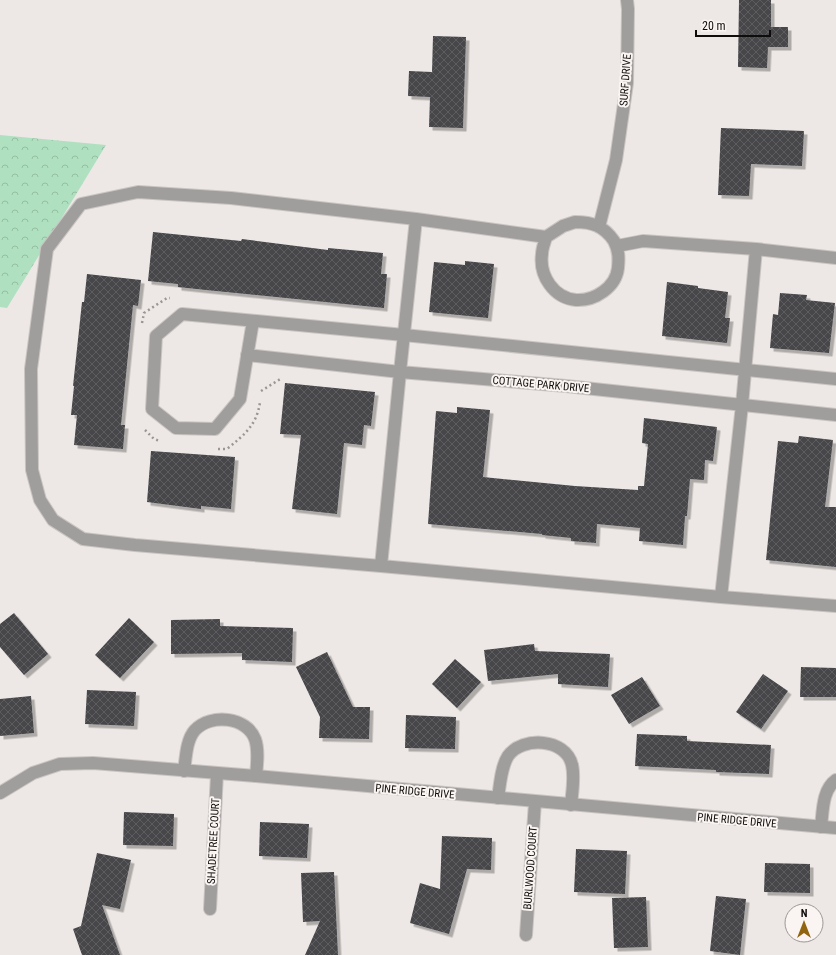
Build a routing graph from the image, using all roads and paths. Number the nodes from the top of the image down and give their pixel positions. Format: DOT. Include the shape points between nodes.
graph roads {
  1 [pos="627,0"];
  2 [pos="416,219"];
  3 [pos="600,227"];
  4 [pos="546,237"];
  5 [pos="617,246"];
  6 [pos="756,249"];
  7 [pos="836,258"];
  8 [pos="253,321"];
  9 [pos="404,335"];
  10 [pos="247,355"];
  11 [pos="744,369"];
  12 [pos="400,372"];
  13 [pos="836,378"];
  14 [pos="742,405"];
  15 [pos="836,415"];
  16 [pos="381,566"];
  17 [pos="721,597"];
  18 [pos="836,606"];
  19 [pos="184,771"];
  20 [pos="217,774"];
  21 [pos="256,776"];
  22 [pos="836,780"];
  23 [pos="0,793"];
  24 [pos="498,798"];
  25 [pos="535,802"];
  26 [pos="571,805"];
  27 [pos="820,827"];
  28 [pos="836,828"];
  29 [pos="210,909"];
  30 [pos="526,935"];
  1 -- 3 [label="street, SURF DRIVE" via="627,83 616,160"];
  2 -- 4 [label="street"];
  2 -- 9 [label="street"];
  2 -- 16 [label="street" via="231,198 138,192 81,204 47,249 31,369 32,470 40,500 53,520 83,539"];
  3 -- 4 [label="street" via="588,222 575,222"];
  3 -- 5 [label="street" via="610,235"];
  4 -- 5 [label="street" via="542,254 545,278 552,288 563,296 576,300 590,299 602,293 611,284 618,272"];
  5 -- 6 [label="street" via="643,241"];
  6 -- 7 [label="street"];
  6 -- 11 [label="street"];
  8 -- 9 [label="street"];
  8 -- 10 [label="street"];
  8 -- 10 [label="street" via="182,314 156,336 152,409 176,428 216,429 240,399"];
  9 -- 11 [label="street"];
  9 -- 12 [label="street"];
  10 -- 12 [label="street, COTTAGE PARK DRIVE"];
  11 -- 13 [label="street"];
  11 -- 14 [label="street"];
  12 -- 14 [label="street, COTTAGE PARK DRIVE" via="566,386"];
  12 -- 16 [label="street"];
  14 -- 15 [label="street, COTTAGE PARK DRIVE"];
  14 -- 17 [label="street"];
  16 -- 17 [label="street"];
  17 -- 18 [label="street"];
  19 -- 20 [label="street, PINE RIDGE DRIVE"];
  19 -- 21 [label="street" via="188,744 194,730 205,723 233,720 252,732 256,741"];
  19 -- 23 [label="street, PINE RIDGE DRIVE" via="60,764 33,773"];
  20 -- 21 [label="street, PINE RIDGE DRIVE"];
  20 -- 29 [label="street, SHADETREE COURT"];
  21 -- 24 [label="street, PINE RIDGE DRIVE"];
  22 -- 27 [label="street" via="826,792"];
  24 -- 25 [label="street, PINE RIDGE DRIVE"];
  24 -- 26 [label="street" via="507,757 515,748 541,743 556,747 566,754 572,764"];
  25 -- 26 [label="street, PINE RIDGE DRIVE"];
  25 -- 30 [label="street, BURLWOOD COURT"];
  26 -- 27 [label="street, PINE RIDGE DRIVE"];
  27 -- 28 [label="street, PINE RIDGE DRIVE"];
}
